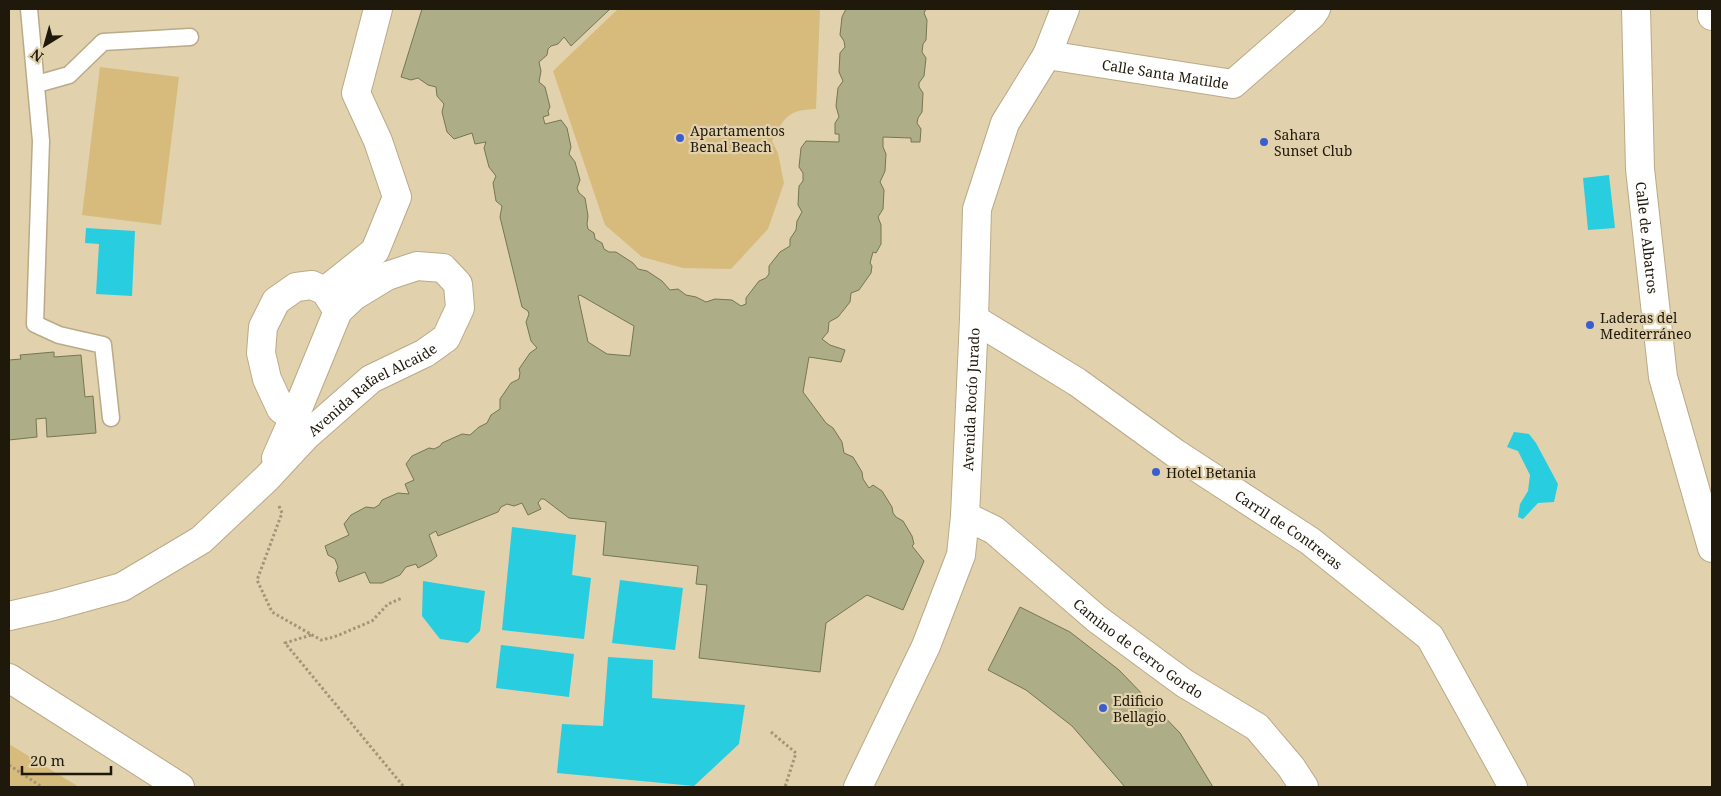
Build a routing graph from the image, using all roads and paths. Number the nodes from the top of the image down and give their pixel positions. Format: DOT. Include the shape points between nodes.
graph roads {
  1 [pos="29,9"];
  2 [pos="378,9"];
  3 [pos="1065,9"];
  4 [pos="1316,9"];
  5 [pos="1636,9"];
  6 [pos="1712,9"];
  7 [pos="1712,16"];
  8 [pos="190,38"];
  9 [pos="1047,55"];
  10 [pos="37,84"];
  11 [pos="331,301"];
  12 [pos="974,319"];
  13 [pos="299,406"];
  14 [pos="111,418"];
  15 [pos="267,478"];
  16 [pos="965,516"];
  17 [pos="1712,548"];
  18 [pos="402,598"];
  19 [pos="9,616"];
  20 [pos="311,635"];
  21 [pos="9,678"];
  22 [pos="771,732"];
  23 [pos="9,765"];
  24 [pos="42,787"];
  25 [pos="180,787"];
  26 [pos="404,787"];
  27 [pos="785,787"];
  28 [pos="858,787"];
  29 [pos="1304,787"];
  30 [pos="1513,787"];
  1 -- 10 [label="lane"];
  2 -- 11 [label="street" via="356,93 378,141 397,197 376,251"];
  3 -- 9 [label="street, Avenida Rocío Jurado"];
  4 -- 9 [label="street, Calle Santa Matilde" via="1233,84"];
  5 -- 17 [label="street, Calle de Albatros" via="1640,169 1663,377"];
  6 -- 7 [label="street"];
  8 -- 10 [label="lane" via="103,42 69,75"];
  9 -- 12 [label="street, Avenida Rocío Jurado" via="1005,123 977,209"];
  10 -- 14 [label="lane" via="41,141 35,324 59,335 103,345"];
  11 -- 13 [label="street, Avenida Rafael Alcaide"];
  11 -- 13 [label="street, Avenida Rafael Alcaide" via="312,285 296,288 276,302 263,327 261,353 267,379 281,409 286,413"];
  11 -- 15 [label="street, Avenida Rafael Alcaide" via="354,296 387,276 418,266 443,268 458,284 460,308 446,338 425,353 371,379 306,436"];
  12 -- 16 [label="street, Avenida Rocío Jurado"];
  12 -- 30 [label="street, Carril de Contreras" via="1077,382 1174,453 1310,541 1430,637"];
  13 -- 15 [label="street, Avenida Rafael Alcaide"];
  15 -- 19 [label="street, Avenida Rafael Alcaide" via="201,540 122,587"];
  15 -- 20 [label="path" via="282,513 257,580 272,612"];
  16 -- 28 [label="street, Avenida Rocío Jurado" via="961,554 926,646"];
  16 -- 29 [label="street, Camino de Cerro Gordo" via="994,530 1097,619 1184,683 1257,727"];
  18 -- 20 [label="path" via="388,604 372,620 334,637 321,640"];
  20 -- 26 [label="path" via="285,643"];
  21 -- 25 [label="street"];
  22 -- 27 [label="path" via="796,753"];
  23 -- 24 [label="path"];
}
